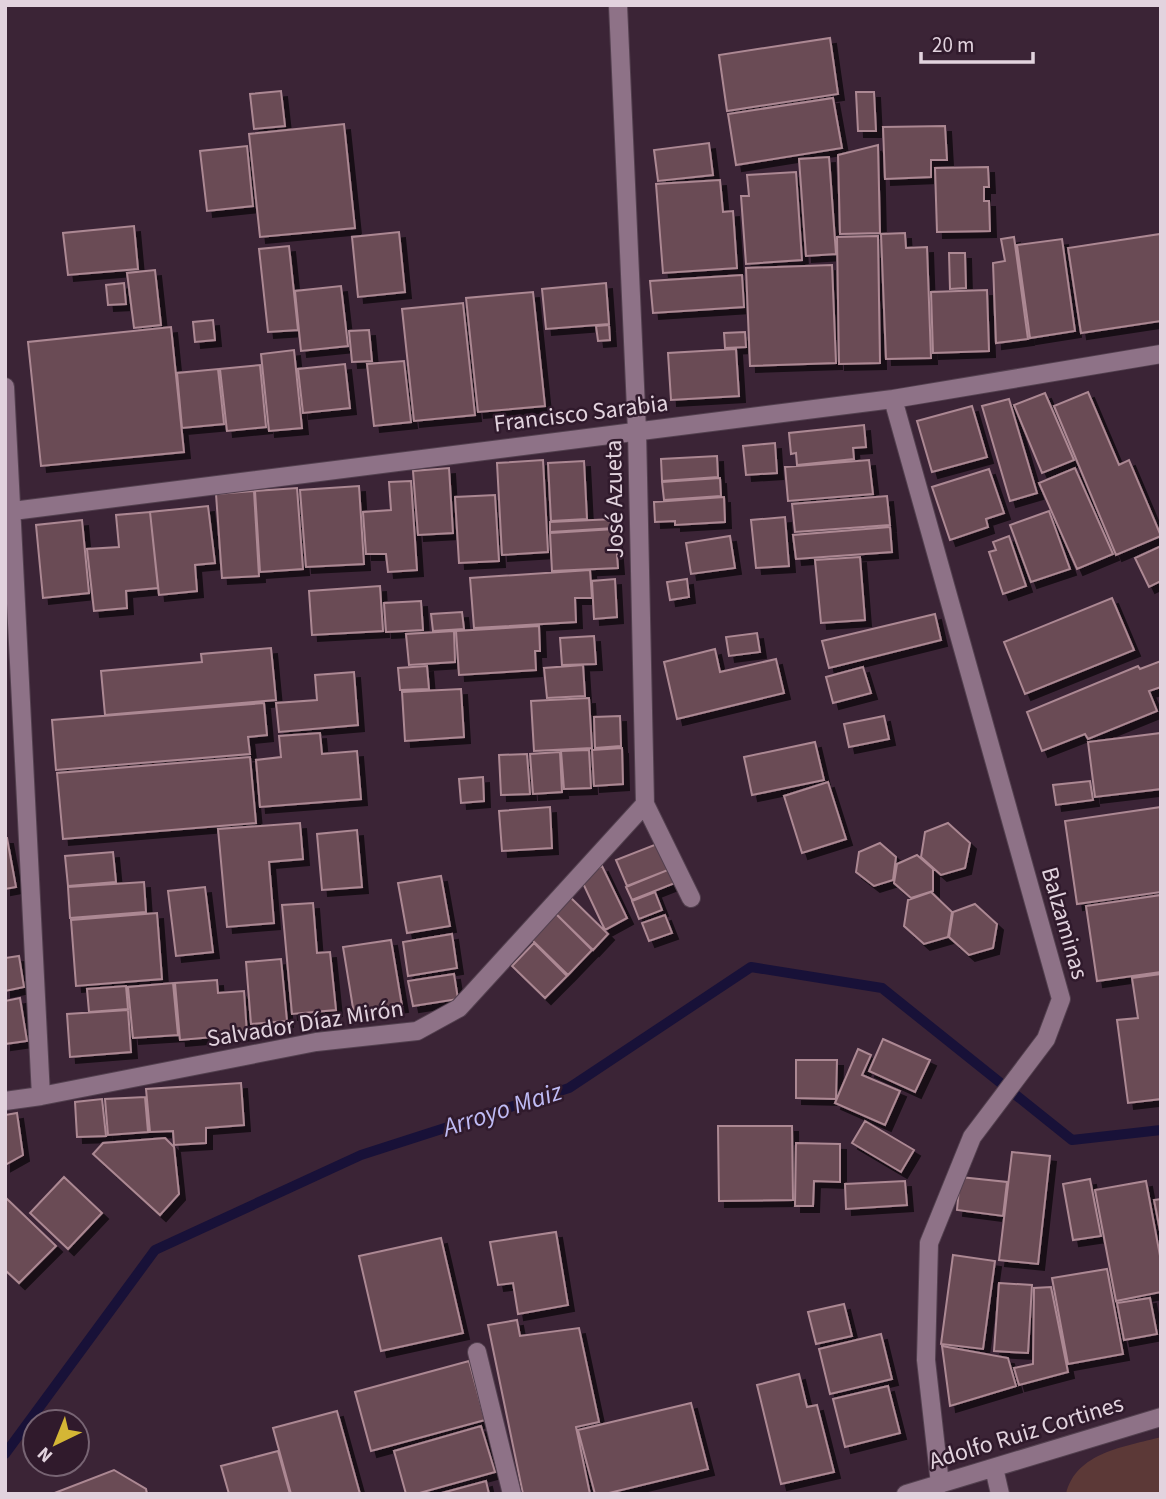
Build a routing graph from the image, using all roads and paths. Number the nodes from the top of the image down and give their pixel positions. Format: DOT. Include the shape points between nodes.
graph roads {
  1 [pos="618,5"];
  2 [pos="1161,354"];
  3 [pos="5,387"];
  4 [pos="893,399"];
  5 [pos="637,431"];
  6 [pos="8,512"];
  7 [pos="645,804"];
  8 [pos="691,898"];
  9 [pos="41,1096"];
  10 [pos="5,1101"];
  11 [pos="477,1352"];
  12 [pos="1161,1417"];
  13 [pos="993,1468"];
  14 [pos="940,1484"];
  15 [pos="512,1494"];
  16 [pos="906,1494"];
  17 [pos="1000,1494"];
  1 -- 5 [label="street, José Azueta"];
  2 -- 4 [label="street, Francisco Sarabia"];
  3 -- 6 [label="street"];
  4 -- 5 [label="street, Francisco Sarabia"];
  4 -- 14 [label="street, Balzaminas" via="1061,999 1046,1039 972,1137 929,1243 926,1360"];
  5 -- 6 [label="street, Francisco Sarabia"];
  5 -- 7 [label="street, José Azueta"];
  6 -- 9 [label="street"];
  7 -- 8 [label="street, José Azueta"];
  7 -- 9 [label="street, Salvador Díaz Mirón" via="459,1008 417,1031 316,1042"];
  9 -- 10 [label="street, Salvador Díaz Mirón"];
  11 -- 15 [label="street"];
  12 -- 13 [label="street, Adolfo Ruiz Cortines"];
  13 -- 14 [label="street, Adolfo Ruiz Cortines"];
  13 -- 17 [label="street"];
  14 -- 16 [label="street, Adolfo Ruiz Cortines"];
}
